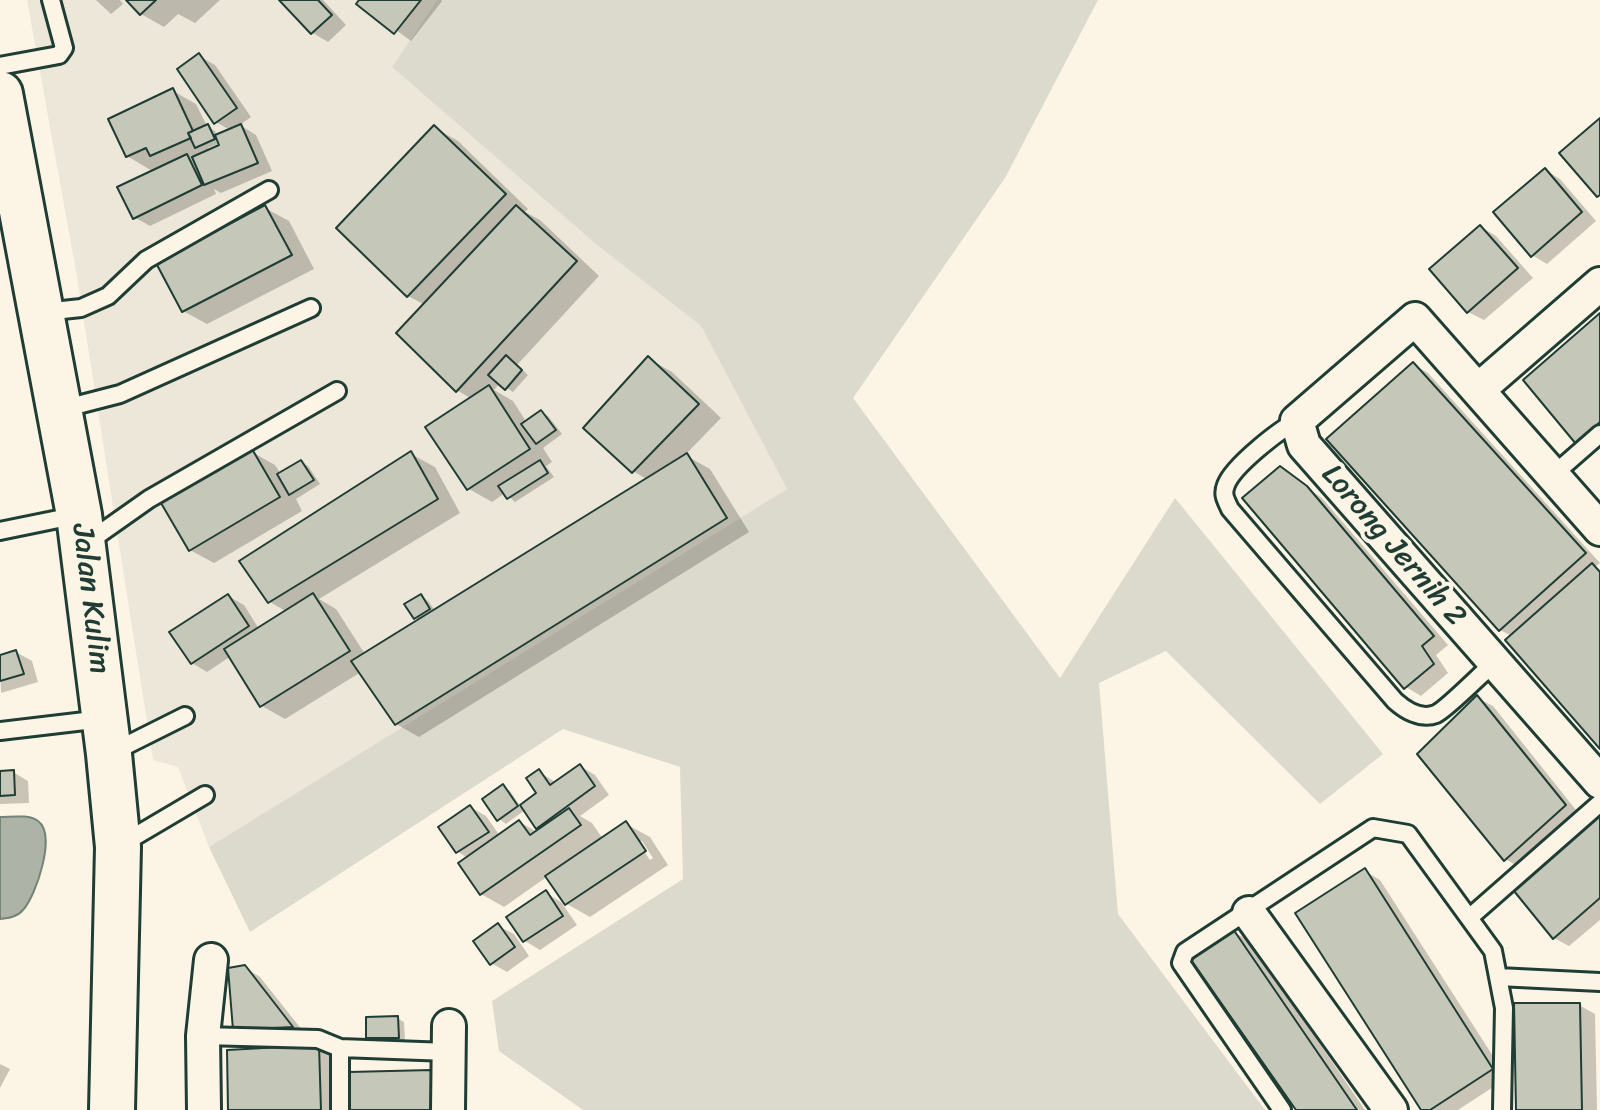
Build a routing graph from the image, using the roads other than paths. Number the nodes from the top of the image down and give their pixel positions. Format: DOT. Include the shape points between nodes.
graph roads {
  1 [pos="51,0"];
  2 [pos="0,66"];
  3 [pos="0,94"];
  4 [pos="269,190"];
  5 [pos="1600,284"];
  6 [pos="311,308"];
  7 [pos="43,313"];
  8 [pos="1478,390"];
  9 [pos="337,391"];
  10 [pos="61,409"];
  11 [pos="1297,421"];
  12 [pos="1600,434"];
  13 [pos="1553,475"];
  14 [pos="1600,529"];
  15 [pos="81,530"];
  16 [pos="0,531"];
  17 [pos="1495,662"];
  18 [pos="185,716"];
  19 [pos="0,731"];
  20 [pos="107,736"];
  21 [pos="1600,782"];
  22 [pos="205,795"];
  23 [pos="1600,803"];
  24 [pos="118,847"];
  25 [pos="1249,913"];
  26 [pos="1469,918"];
  27 [pos="211,960"];
  28 [pos="1498,977"];
  29 [pos="1600,982"];
  30 [pos="203,1036"];
  31 [pos="448,1039"];
  32 [pos="340,1048"];
  33 [pos="115,1100"];
  34 [pos="204,1110"];
  35 [pos="340,1110"];
  36 [pos="448,1110"];
  37 [pos="1282,1110"];
  38 [pos="1391,1110"];
  39 [pos="1502,1110"];
  1 -- 2 [label="lane" via="62,52"];
  3 -- 7 [label="main road, Jalan Kulim"];
  4 -- 7 [label="lane" via="146,260 108,296 81,308"];
  5 -- 8 [label="street"];
  6 -- 10 [label="lane" via="120,394"];
  7 -- 10 [label="main road, Jalan Kulim"];
  8 -- 11 [label="street" via="1415,319"];
  8 -- 13 [label="street"];
  9 -- 15 [label="lane" via="149,499"];
  10 -- 15 [label="main road, Jalan Kulim"];
  11 -- 17 [label="street, Lorong Jernih 2" via="1304,445"];
  11 -- 17 [label="lane" via="1233,472 1224,496 1230,509 1407,711 1435,714"];
  12 -- 13 [label="lane"];
  13 -- 14 [label="street"];
  15 -- 16 [label="lane"];
  15 -- 20 [label="main road, Jalan Kulim"];
  17 -- 21 [label="street, Lorong Jernih 2"];
  18 -- 20 [label="lane"];
  19 -- 20 [label="lane"];
  20 -- 24 [label="main road, Jalan Kulim"];
  22 -- 24 [label="lane"];
  23 -- 26 [label="lane"];
  24 -- 33 [label="main road, Jalan Kulim"];
  25 -- 26 [label="lane" via="1373,828 1408,834"];
  25 -- 37 [label="lane" via="1185,952 1181,963"];
  25 -- 38 [label="street"];
  26 -- 28 [label="lane" via="1493,951"];
  27 -- 30 [label="street"];
  28 -- 29 [label="lane"];
  28 -- 39 [label="lane" via="1504,1008"];
  30 -- 32 [label="lane" via="318,1039"];
  30 -- 34 [label="street"];
  31 -- 32 [label="lane"];
  31 -- 36 [label="street"];
  32 -- 35 [label="lane"];
}
